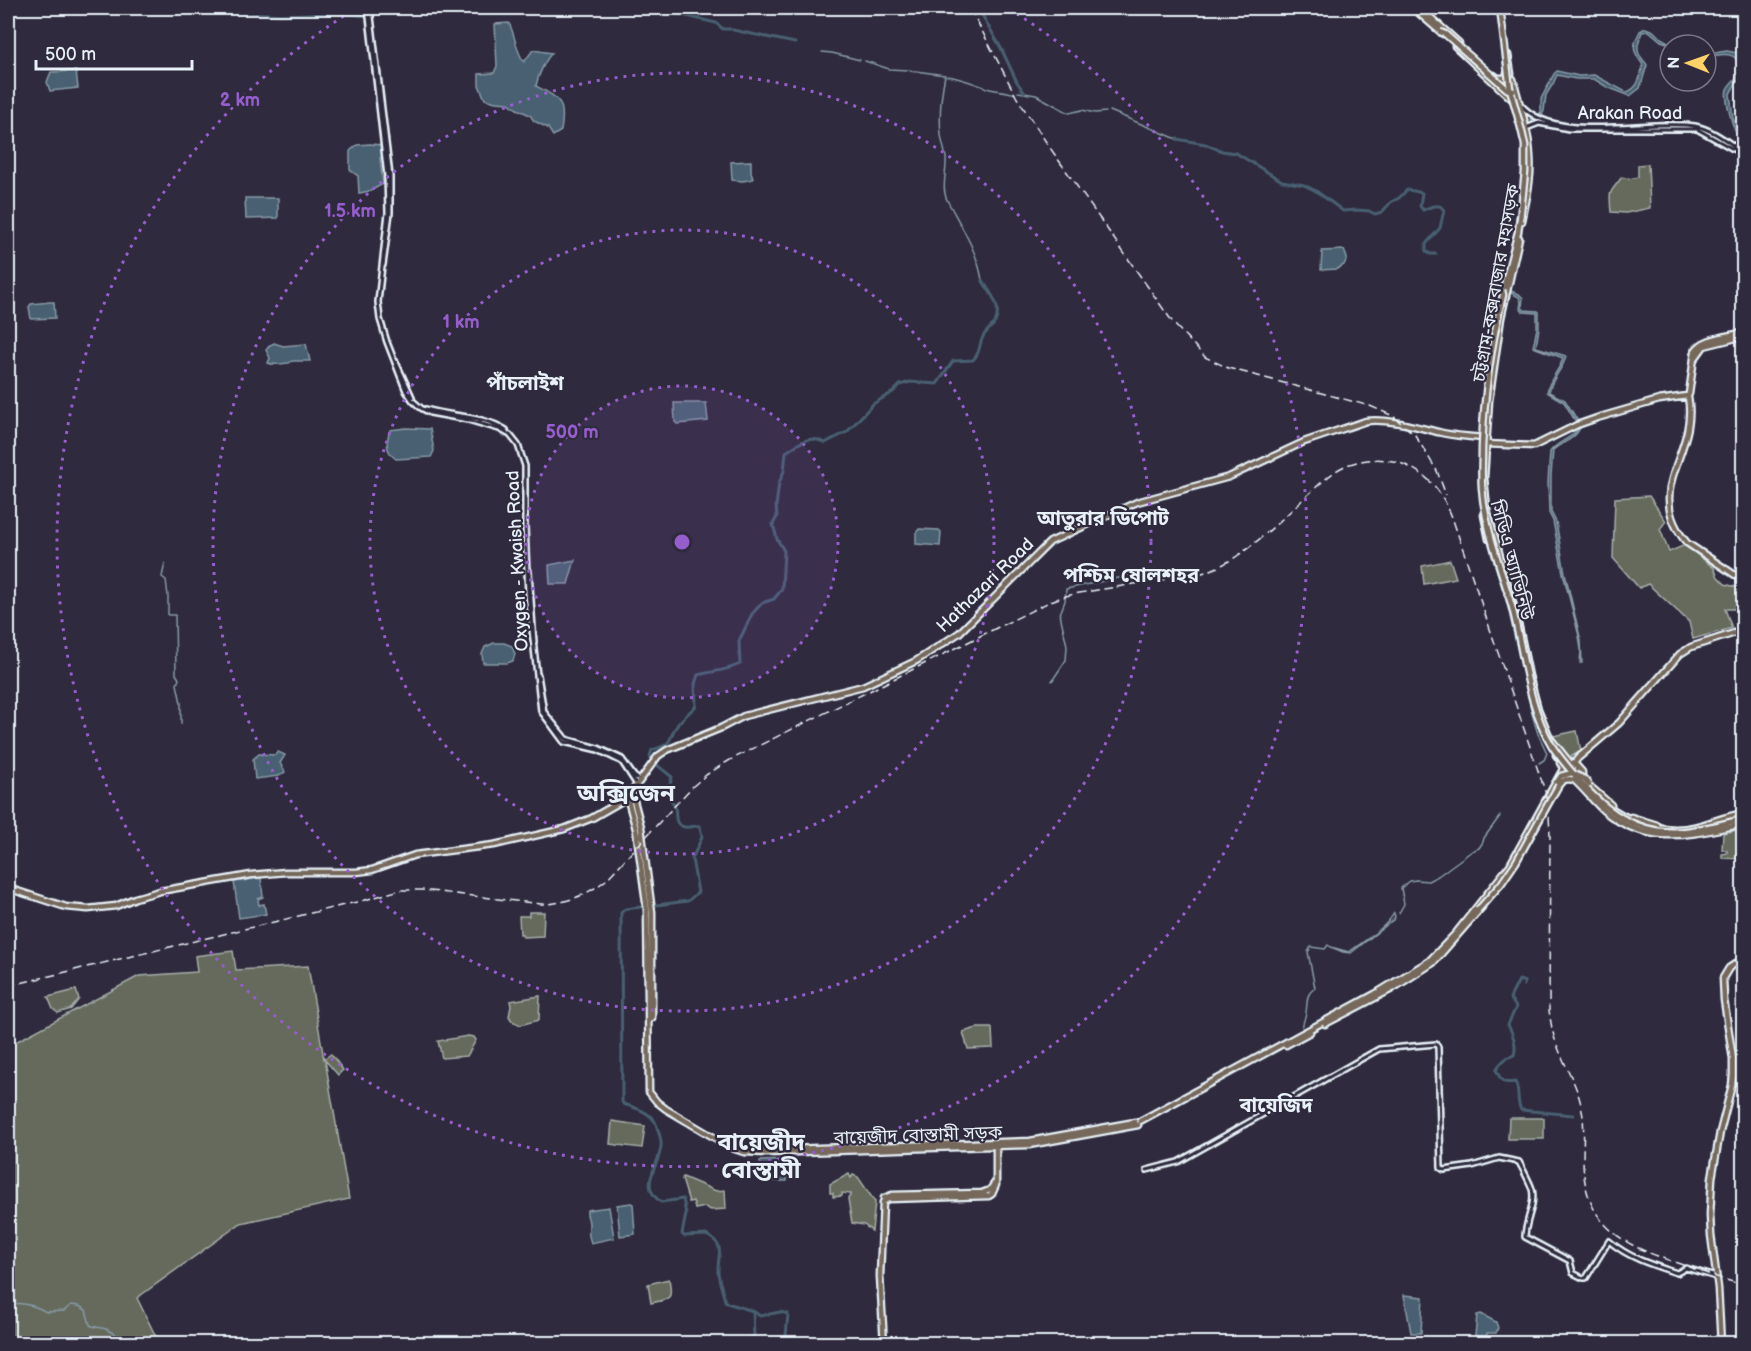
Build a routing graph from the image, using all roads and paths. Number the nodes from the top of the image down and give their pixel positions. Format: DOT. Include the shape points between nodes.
graph roads {
  1 [pos="369,8"];
  2 [pos="1413,8"];
  3 [pos="1501,8"];
  4 [pos="1421,11"];
  5 [pos="1441,30"];
  6 [pos="1510,77"];
  7 [pos="1512,92"];
  8 [pos="1516,100"];
  9 [pos="1523,129"];
  10 [pos="1743,154"];
  11 [pos="1521,223"];
  12 [pos="1502,290"];
  13 [pos="1503,310"];
  14 [pos="1743,334"];
  15 [pos="1688,396"];
  16 [pos="1486,400"];
  17 [pos="1483,441"];
  18 [pos="1743,580"];
  19 [pos="1743,628"];
  20 [pos="1529,682"];
  21 [pos="1558,759"];
  22 [pos="1569,761"];
  23 [pos="1570,774"];
  24 [pos="1582,778"];
  25 [pos="639,783"];
  26 [pos="630,797"];
  27 [pos="1743,817"];
  28 [pos="8,888"];
  29 [pos="1478,910"];
  30 [pos="1458,932"];
  31 [pos="1743,959"];
  32 [pos="994,1144"];
  33 [pos="1147,1170"];
  34 [pos="995,1185"];
  35 [pos="1717,1278"];
  36 [pos="883,1344"];
  37 [pos="1722,1344"];
  1 -- 25 [label="main road, Oxygen - Kwaish Road" via="390,176 390,213 380,296 387,337 405,384 419,405 500,426 519,443 527,470 528,553 543,708 567,741 622,759"];
  1 -- 25 [label="main road, Oxygen - Kwaish Road" via="387,176 388,213 378,291 387,342 412,401 430,413 499,429 518,445 525,466 528,594 541,711 564,742 598,750 622,762"];
  2 -- 4 [label="main road"];
  3 -- 6 [label="main road, bridge"];
  4 -- 5 [label="main road"];
  5 -- 6 [label="main road, bridge" via="1497,79"];
  5 -- 7 [label="main road, bridge"];
  5 -- 8 [label="main road"];
  6 -- 7 [label="main road, bridge"];
  6 -- 8 [label="main road, সিডিএ অ্যাভিনিউ"];
  7 -- 11 [label="main road, bridge" via="1525,150"];
  8 -- 9 [label="main road, সিডিএ অ্যাভিনিউ"];
  8 -- 10 [label="main road, Arakan Road" via="1534,116 1558,125 1697,127"];
  9 -- 10 [label="main road, Arakan Road" via="1539,123 1569,129 1697,129"];
  9 -- 11 [label="main road, সিডিএ অ্যাভিনিউ"];
  11 -- 12 [label="main road, সিডিএ অ্যাভিনিউ"];
  11 -- 13 [label="main road, চট্টগ্রাম-কক্সবাজার মহাসড়ক"];
  12 -- 16 [label="main road, সিডিএ অ্যাভিনিউ"];
  12 -- 27 [label="main road, bridge" via="1482,434 1482,487 1488,525 1541,724 1556,753 1573,773 1599,802 1627,821 1658,831 1687,832"];
  13 -- 16 [label="main road, চট্টগ্রাম-কক্সবাজার মহাসড়ক"];
  13 -- 27 [label="main road, bridge" via="1497,326 1486,408 1483,486 1489,524 1542,723 1564,761 1600,801 1640,825 1678,830"];
  14 -- 15 [label="main road" via="1708,341 1695,351"];
  15 -- 17 [label="main road" via="1597,418 1534,446"];
  15 -- 18 [label="main road" via="1686,439 1669,487 1671,514 1687,543"];
  16 -- 17 [label="main road, সিডিএ অ্যাভিনিউ"];
  17 -- 20 [label="main road, সিডিএ অ্যাভিনিউ" via="1488,516 1517,618"];
  17 -- 25 [label="main road, Hathazari Road" via="1411,425 1366,421 1304,442 1229,477 1128,506 1048,544 959,633 916,661 863,686 737,718 662,753"];
  17 -- 26 [label="main road, Hathazari Road" via="1372,423 1302,445 1230,478 1129,508 1053,543 961,634 928,656 863,688 742,718 673,750 663,755"];
  19 -- 22 [label="main road" via="1681,650 1608,730"];
  19 -- 24 [label="main road" via="1683,652 1625,716 1578,758 1574,763"];
  20 -- 21 [label="main road, সিডিএ অ্যাভিনিউ" via="1539,725"];
  20 -- 22 [label="main road, সিডিএ অ্যাভিনিউ" via="1550,738"];
  21 -- 23 [label="main road, সিডিএ অ্যাভিনিউ"];
  21 -- 30 [label="main road, বায়েজীদ বোস্তামী সড়ক" via="1562,771 1513,862"];
  22 -- 23 [label="main road"];
  22 -- 24 [label="main road, সিডিএ অ্যাভিনিউ"];
  23 -- 27 [label="main road, সিডিএ অ্যাভিনিউ" via="1620,821 1658,834 1685,834"];
  23 -- 30 [label="main road, বায়েজীদ বোস্তামী সড়ক" via="1563,778 1511,873"];
  24 -- 27 [label="main road, সিডিএ অ্যাভিনিউ" via="1596,795 1624,816 1653,826 1677,829"];
  25 -- 26 [label="main road, Hathazari Road"];
  26 -- 28 [label="main road" via="564,829 494,845 415,855 372,870 251,875 160,891 102,909 66,907"];
  26 -- 32 [label="main road, বায়েজীদ বোস্তামী সড়ক" via="640,827 649,910 654,1096 733,1146 751,1150"];
  27 -- 29 [label="main road, bridge" via="1691,835 1666,836 1622,823 1603,810 1575,780 1565,779 1507,875"];
  27 -- 29 [label="main road, bridge" via="1686,827 1659,826 1621,812 1584,778 1568,773 1561,776 1506,874"];
  29 -- 30 [label="main road"];
  30 -- 32 [label="main road, বায়েজীদ বোস্তামী সড়ক" via="1429,962 1139,1123 1045,1143"];
  31 -- 35 [label="main road" via="1729,968 1723,978 1733,1075 1712,1181 1710,1228"];
  31 -- 37 [label="main road" via="1725,978 1734,1076 1713,1196"];
  32 -- 34 [label="main road"];
  33 -- 35 [label="main road" via="1178,1162 1379,1049 1436,1044 1441,1168 1472,1166 1499,1158 1519,1162 1532,1190 1525,1237 1570,1261 1573,1273 1583,1278 1609,1241 1624,1253 1677,1273 1686,1268"];
  34 -- 36 [label="main road" via="982,1193 892,1195 881,1200 878,1275"];
  34 -- 36 [label="main road" via="989,1196 883,1202"];
  35 -- 37 [label="main road"];
}
